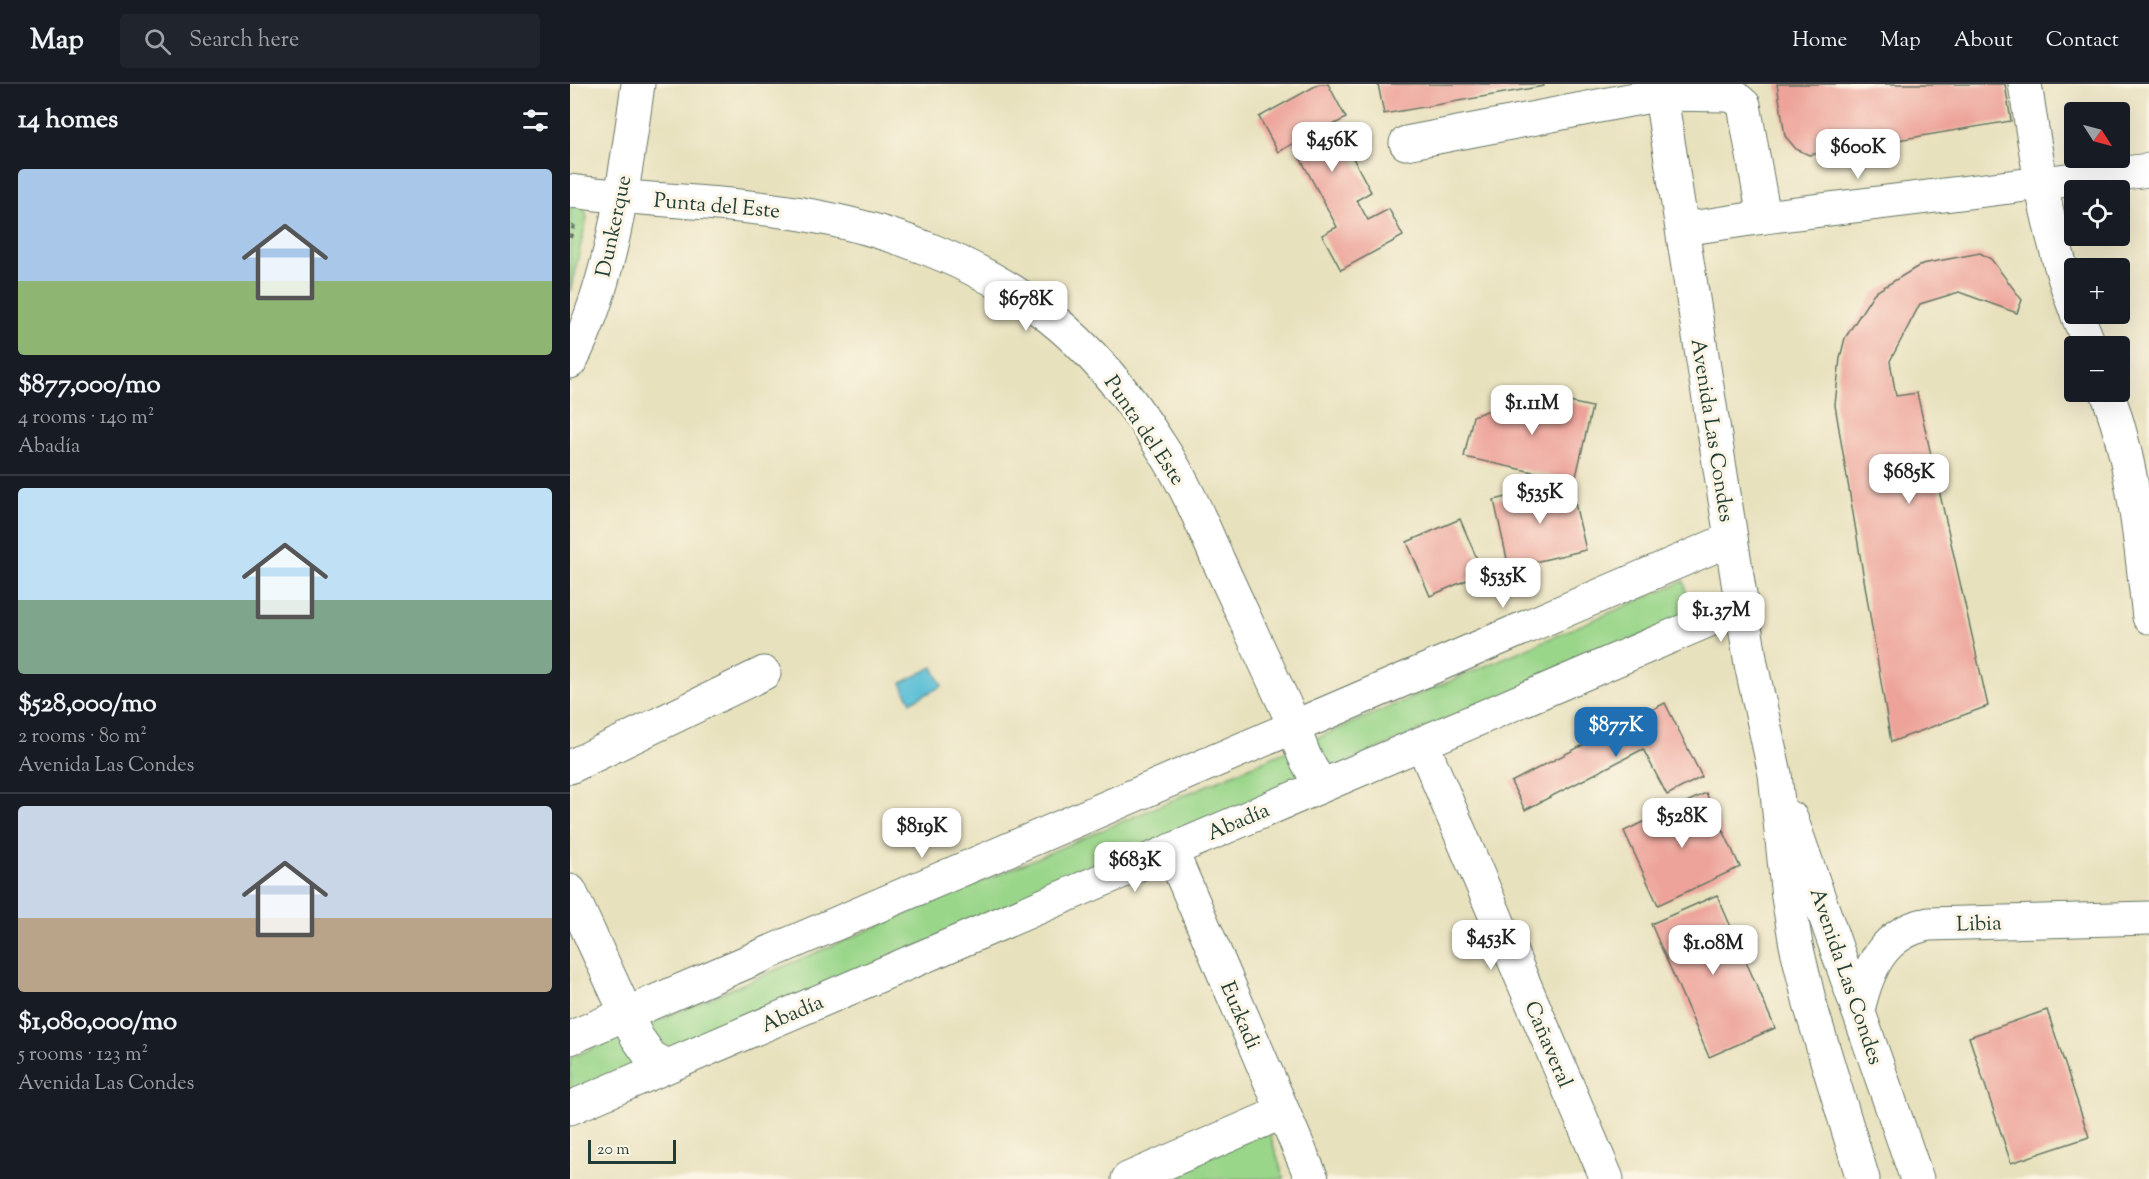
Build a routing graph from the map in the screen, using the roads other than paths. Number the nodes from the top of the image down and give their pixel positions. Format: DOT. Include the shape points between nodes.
graph roads {
  1 [pos="638,84"];
  2 [pos="2025,84"];
  3 [pos="1660,89"];
  4 [pos="1406,143"];
  5 [pos="2149,170"];
  6 [pos="2040,184"];
  7 [pos="570,191"];
  8 [pos="620,197"];
  9 [pos="1764,217"];
  10 [pos="1683,229"];
  11 [pos="2064,275"];
  12 [pos="570,362"];
  13 [pos="2110,402"];
  14 [pos="1731,539"];
  15 [pos="1742,606"];
  16 [pos="2149,617"];
  17 [pos="764,673"];
  18 [pos="1295,727"];
  19 [pos="1422,743"];
  20 [pos="570,767"];
  21 [pos="1775,774"];
  22 [pos="1323,785"];
  23 [pos="1171,850"];
  24 [pos="570,891"];
  25 [pos="2149,918"];
  26 [pos="1858,1010"];
  27 [pos="627,1013"];
  28 [pos="570,1038"];
  29 [pos="667,1066"];
  30 [pos="570,1108"];
  31 [pos="1283,1112"];
  32 [pos="1128,1179"];
  33 [pos="1311,1179"];
  34 [pos="1607,1179"];
  35 [pos="1863,1179"];
  36 [pos="1917,1179"];
  1 -- 8 [label="street, Dunkerque"];
  2 -- 6 [label="street"];
  3 -- 4 [label="street"];
  3 -- 9 [label="street" via="1727,95 1744,105"];
  3 -- 10 [label="street, Avenida Las Condes"];
  5 -- 6 [label="street"];
  6 -- 9 [label="street"];
  6 -- 11 [label="street"];
  7 -- 8 [label="street, Punta del Este"];
  8 -- 12 [label="street, Dunkerque" via="597,294"];
  8 -- 18 [label="street, Punta del Este" via="749,206 858,227 944,256 1015,293 1047,315 1103,369 1161,446 1190,499"];
  9 -- 10 [label="street"];
  10 -- 14 [label="street, Avenida Las Condes"];
  13 -- 16 [label="street" via="2129,469"];
  14 -- 15 [label="street, Avenida Las Condes"];
  14 -- 18 [label="street"];
  15 -- 19 [label="street, Abadía"];
  15 -- 21 [label="street, Avenida Las Condes"];
  17 -- 20 [label="street"];
  18 -- 22 [label="street, Punta del Este" via="1303,757"];
  18 -- 27 [label="street"];
  19 -- 22 [label="street, Abadía"];
  19 -- 34 [label="street, Cañaveral"];
  21 -- 26 [label="street, Avenida Las Condes"];
  21 -- 35 [label="street, Avenida Las Condes" via="1796,945"];
  22 -- 23 [label="street, Abadía"];
  23 -- 29 [label="street, Abadía"];
  23 -- 31 [label="street, Euzkadi"];
  24 -- 27 [label="street"];
  25 -- 26 [label="street, Libia" via="1914,927 1900,933 1883,951 1871,969"];
  26 -- 36 [label="street, Avenida Las Condes"];
  27 -- 28 [label="street"];
  27 -- 29 [label="street" via="644,1048"];
  29 -- 30 [label="street, Abadía"];
  31 -- 32 [label="street"];
  31 -- 33 [label="street, Euzkadi"];
}
